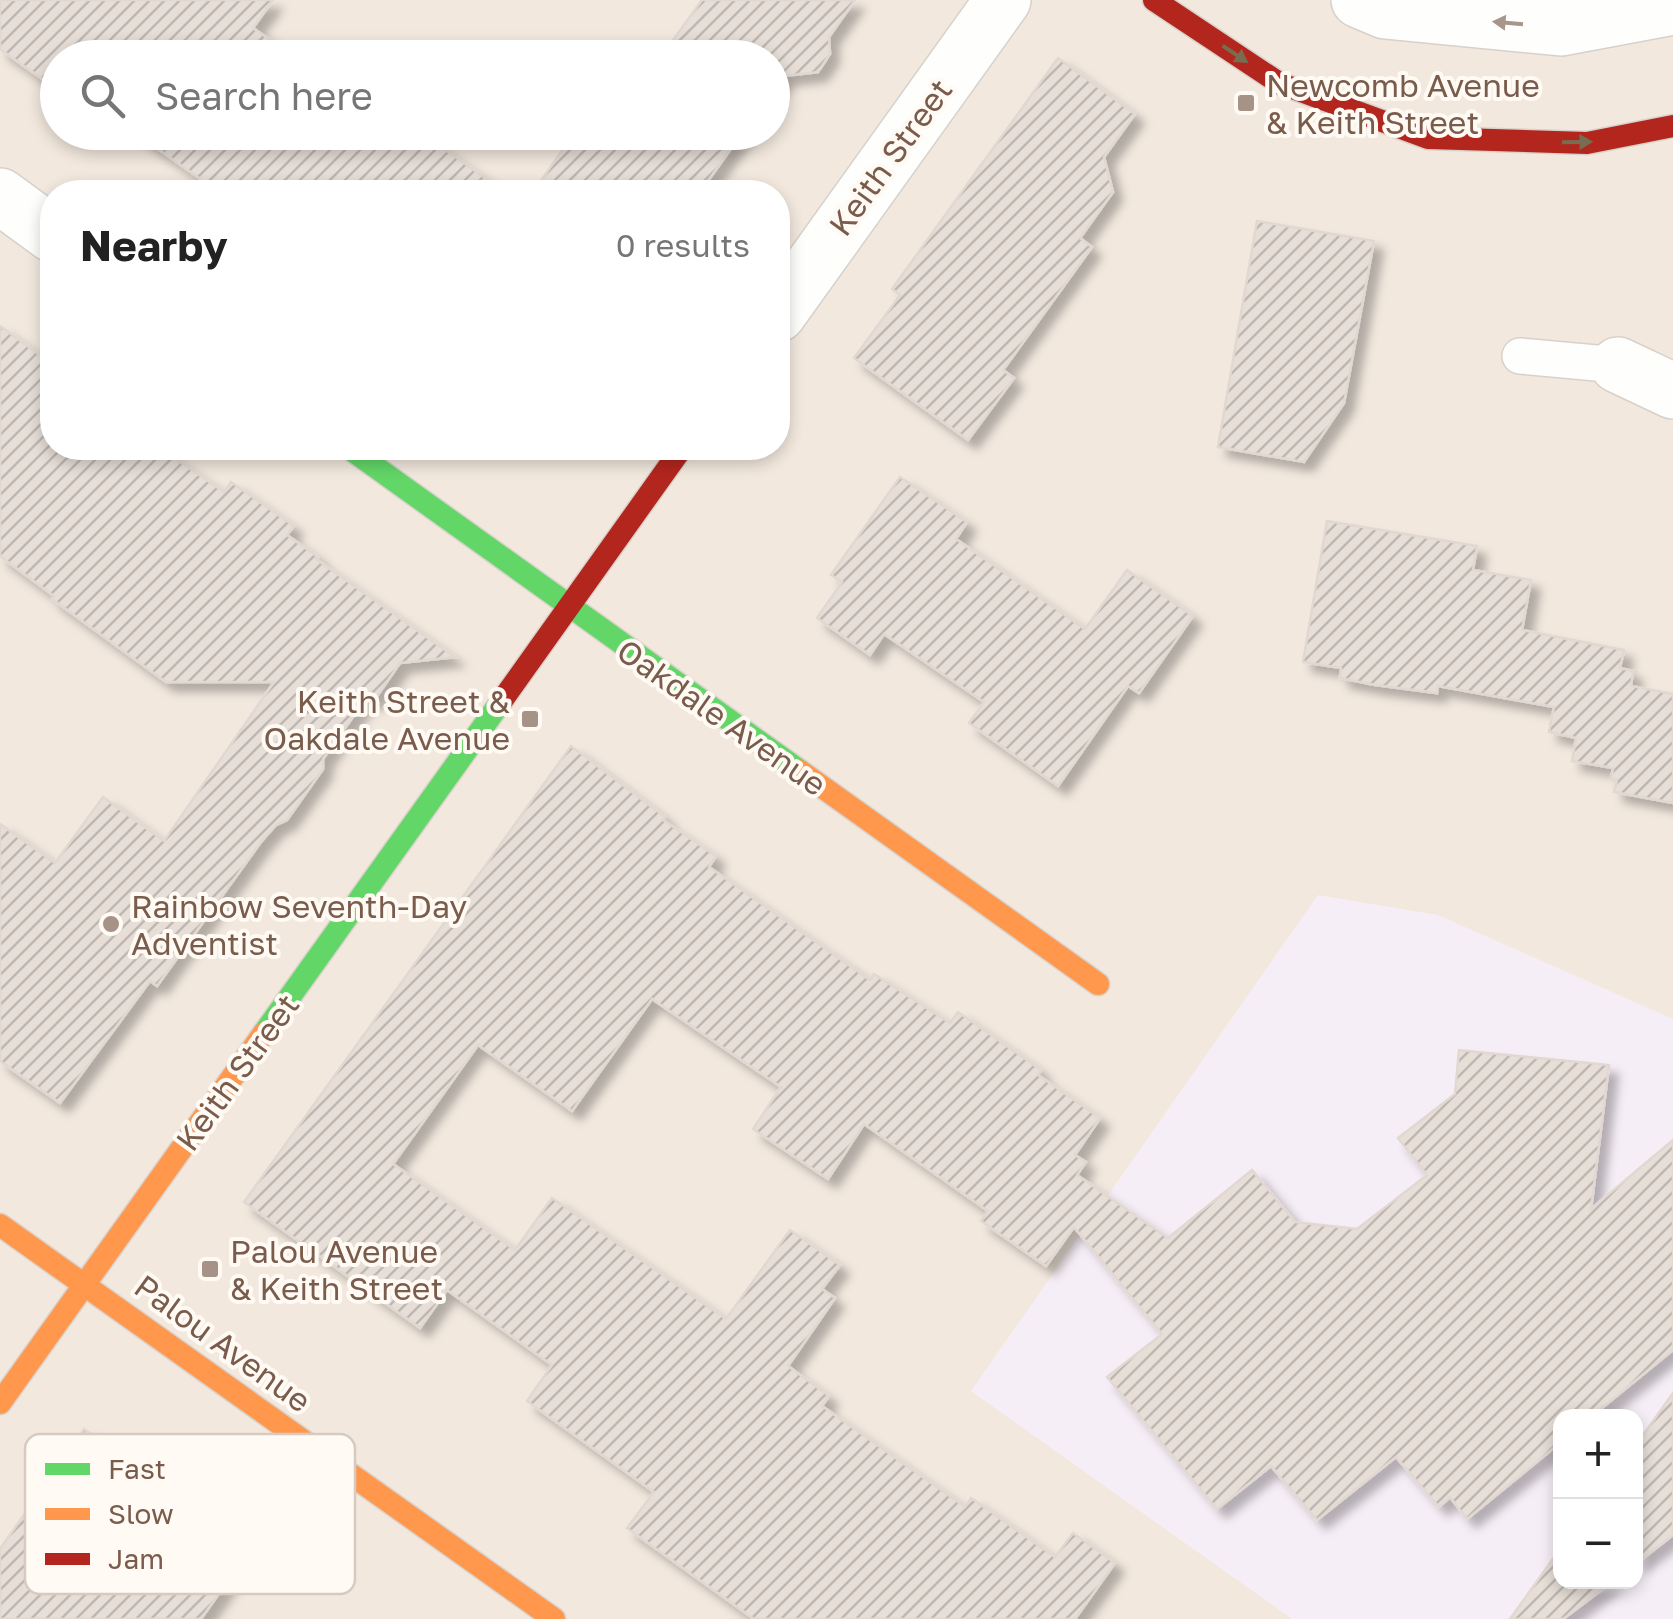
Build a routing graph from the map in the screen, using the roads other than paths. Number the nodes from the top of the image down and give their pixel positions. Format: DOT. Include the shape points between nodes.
graph roads {
  1 [pos="1003,0"];
  2 [pos="1154,0"];
  3 [pos="1360,0"];
  4 [pos="1673,7"];
  5 [pos="1561,14"];
  6 [pos="1673,126"];
  7 [pos="0,196"];
  8 [pos="40,225"];
  9 [pos="790,297"];
  10 [pos="1520,356"];
  11 [pos="1618,364"];
  12 [pos="1673,391"];
  13 [pos="366,460"];
  14 [pos="673,460"];
  15 [pos="569,607"];
  16 [pos="1098,984"];
  17 [pos="0,1225"];
  18 [pos="85,1284"];
  19 [pos="0,1403"];
  20 [pos="295,1434"];
  21 [pos="355,1477"];
  22 [pos="554,1619"];
  1 -- 9 [label="street, Keith Street"];
  2 -- 6 [label="street, one-way" via="1278,83 1428,138 1587,143"];
  5 -- 3 [label="street, one-way" via="1384,11"];
  4 -- 5 [label="street"];
  7 -- 8 [label="street"];
  10 -- 11 [label="lane"];
  11 -- 12 [label="street"];
  13 -- 15 [label="street, Oakdale Avenue"];
  14 -- 15 [label="street, Keith Street"];
  15 -- 16 [label="street, Oakdale Avenue"];
  15 -- 18 [label="street, Keith Street"];
  17 -- 18 [label="street, Palou Avenue"];
  18 -- 19 [label="street, Keith Street"];
  18 -- 20 [label="street, Palou Avenue"];
  21 -- 22 [label="street, Palou Avenue"];
}
